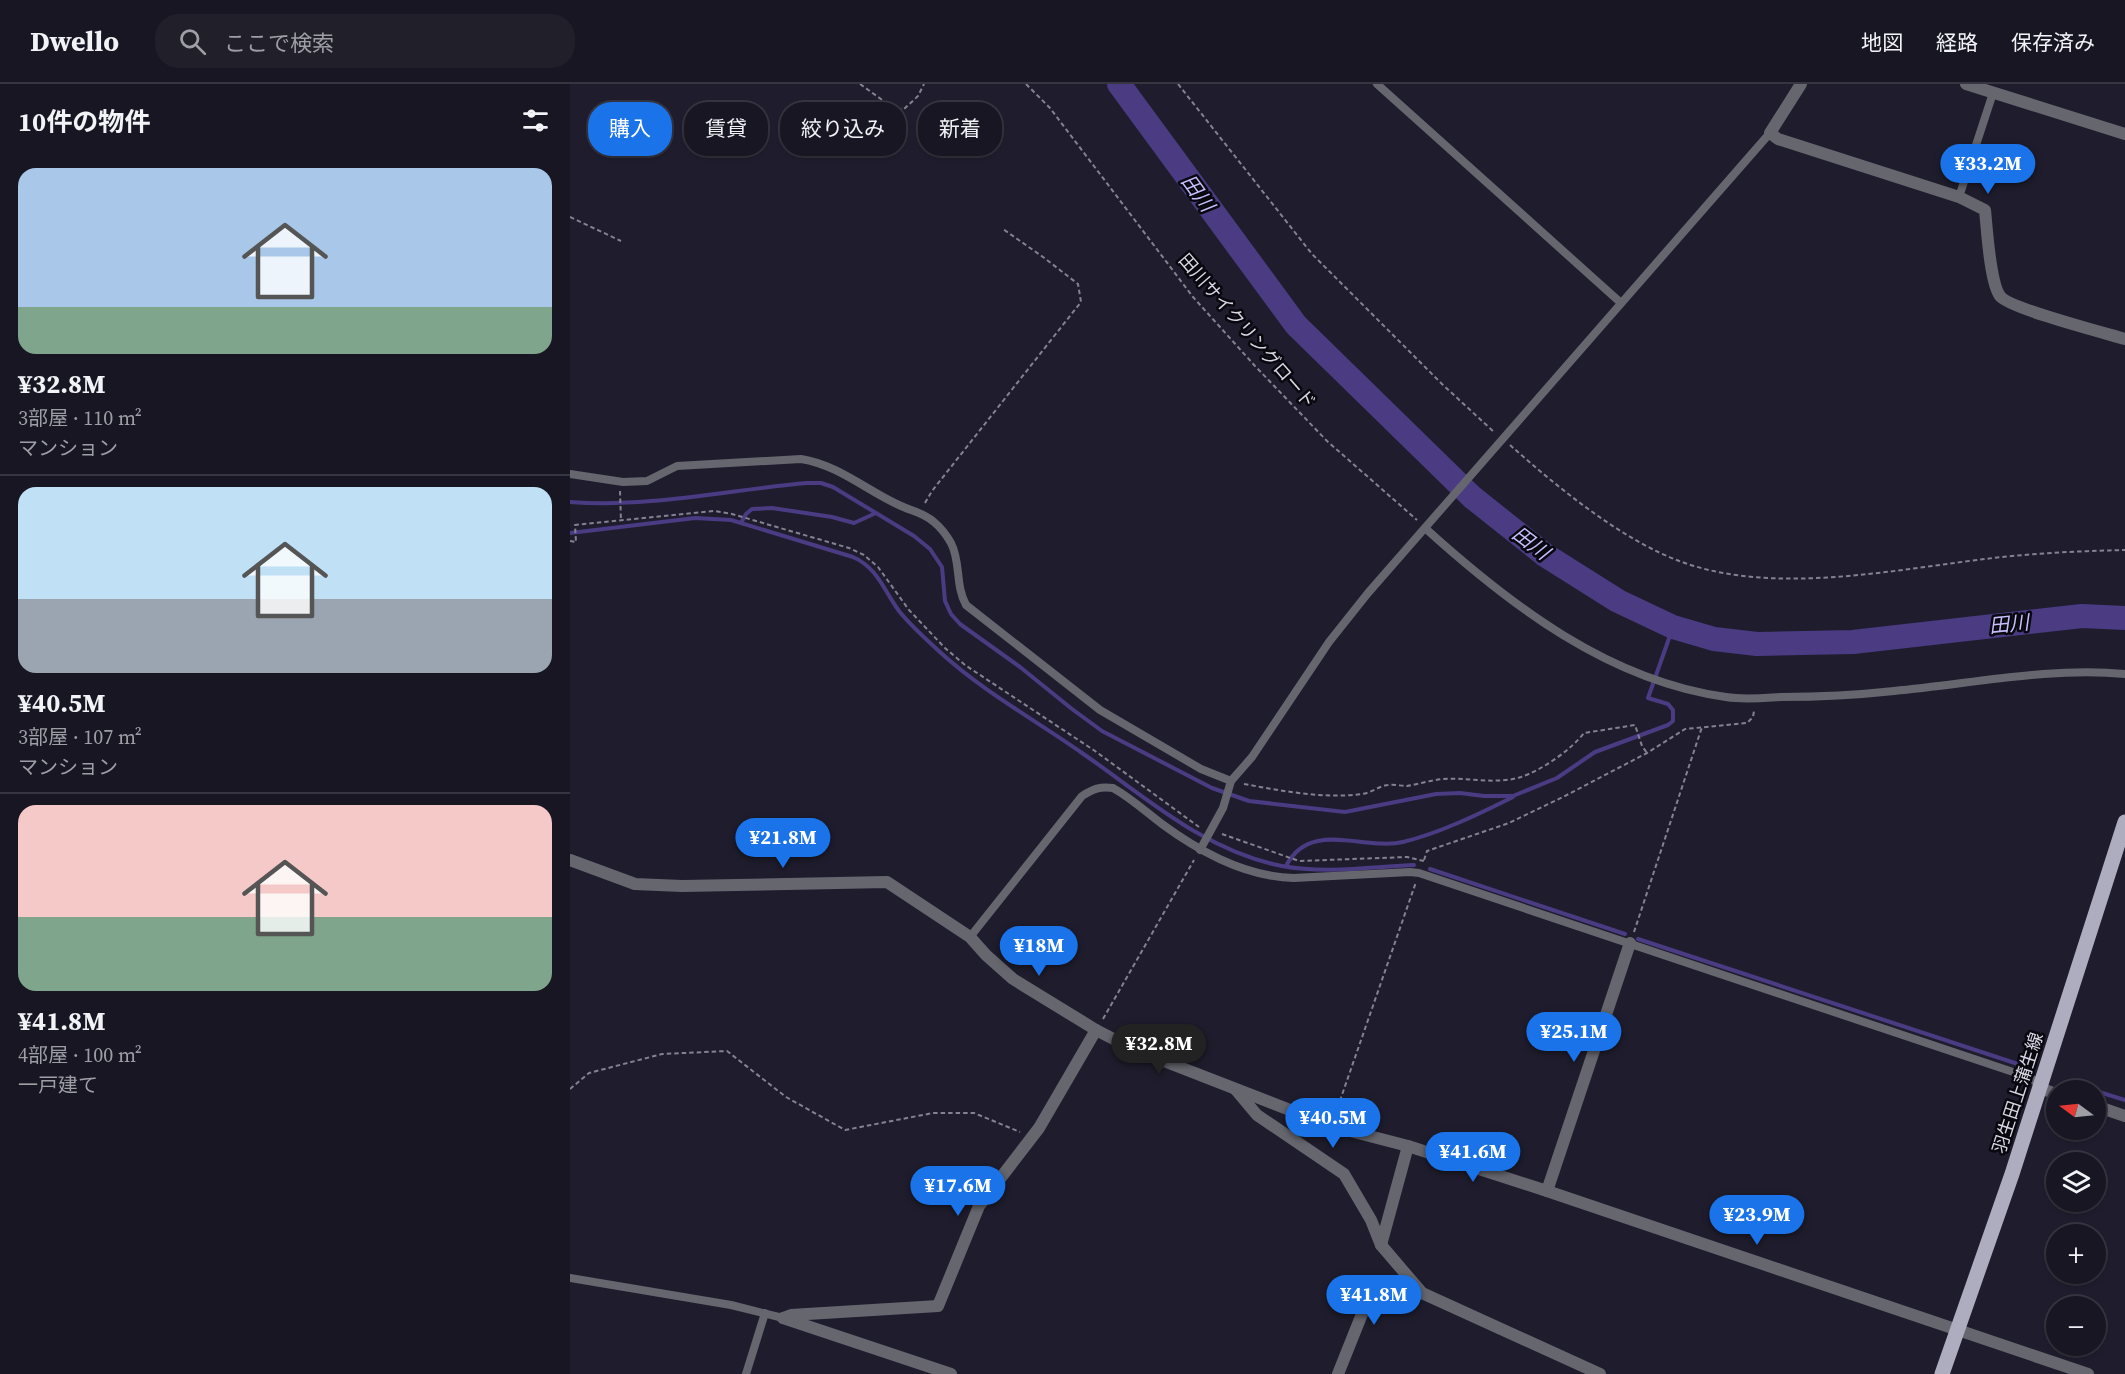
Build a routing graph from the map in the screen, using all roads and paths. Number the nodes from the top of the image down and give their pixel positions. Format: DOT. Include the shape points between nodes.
graph roads {
  1 [pos="860,84"];
  2 [pos="924,84"];
  3 [pos="1026,84"];
  4 [pos="1178,84"];
  5 [pos="1377,84"];
  6 [pos="1802,84"];
  7 [pos="1966,84"];
  8 [pos="1993,93"];
  9 [pos="1770,133"];
  10 [pos="2125,134"];
  11 [pos="1959,197"];
  12 [pos="570,217"];
  13 [pos="1003,229"];
  14 [pos="621,241"];
  15 [pos="1621,303"];
  16 [pos="2125,339"];
  17 [pos="1501,441"];
  18 [pos="570,474"];
  19 [pos="620,494"];
  20 [pos="920,513"];
  21 [pos="621,521"];
  22 [pos="1425,525"];
  23 [pos="570,541"];
  24 [pos="2125,550"];
  25 [pos="2125,674"];
  26 [pos="1748,708"];
  27 [pos="1702,727"];
  28 [pos="1647,753"];
  29 [pos="1231,781"];
  30 [pos="2125,822"];
  31 [pos="1206,839"];
  32 [pos="570,860"];
  33 [pos="1424,861"];
  34 [pos="1419,873"];
  35 [pos="970,937"];
  36 [pos="1630,943"];
  37 [pos="1096,1030"];
  38 [pos="2040,1088"];
  39 [pos="570,1089"];
  40 [pos="1235,1089"];
  41 [pos="2046,1090"];
  42 [pos="2106,1109"];
  43 [pos="2125,1116"];
  44 [pos="1331,1126"];
  45 [pos="1033,1136"];
  46 [pos="1408,1146"];
  47 [pos="1547,1191"];
  48 [pos="1381,1245"];
  49 [pos="570,1278"];
  50 [pos="1422,1293"];
  51 [pos="765,1313"];
  52 [pos="783,1318"];
  53 [pos="1956,1329"];
  54 [pos="746,1374"];
  55 [pos="951,1374"];
  56 [pos="1338,1374"];
  57 [pos="1600,1374"];
  58 [pos="1942,1374"];
  59 [pos="2088,1374"];
  1 -- 2 [label="path" via="892,107 903,110"];
  3 -- 22 [label="path, 田川サイクリングロード" via="1050,108 1193,297 1255,366 1327,441"];
  4 -- 17 [label="path" via="1312,254"];
  5 -- 15 [label="lane"];
  6 -- 9 [label="street"];
  7 -- 8 [label="street"];
  8 -- 10 [label="street"];
  8 -- 11 [label="lane"];
  9 -- 11 [label="street" via="1778,139"];
  9 -- 15 [label="lane"];
  11 -- 16 [label="street" via="1984,210 1995,287 2005,302"];
  12 -- 14 [label="path"];
  13 -- 20 [label="path" via="1078,284 1081,302 932,490"];
  15 -- 17 [label="lane"];
  17 -- 22 [label="lane"];
  17 -- 24 [label="path" via="1623,532 1681,562 1735,575 1777,579 1824,577 1995,558"];
  18 -- 20 [label="lane" via="623,482 646,481 677,466 801,459 840,472"];
  19 -- 21 [label="path"];
  20 -- 29 [label="lane" via="933,520 951,543 966,605 1100,710 1201,769"];
  21 -- 23 [label="path" via="575,525 576,542"];
  21 -- 31 [label="path" via="714,512 732,514 864,555 878,567 909,610 965,665 1095,751 1203,829"];
  22 -- 25 [label="lane" via="1500,591 1577,643 1639,673 1701,692 1727,697 1795,697 1894,692 2029,675"];
  22 -- 29 [label="lane" via="1329,642 1252,757"];
  26 -- 27 [label="path" via="1754,711 1747,723"];
  27 -- 28 [label="path" via="1685,729"];
  27 -- 36 [label="path"];
  28 -- 29 [label="path" via="1635,725 1584,733 1576,744 1522,777 1444,779 1388,785 1364,794 1318,795"];
  28 -- 33 [label="path" via="1509,823 1427,851"];
  29 -- 31 [label="lane" via="1223,808"];
  30 -- 38 [label="main road, 羽生田上蒲生線"];
  31 -- 33 [label="path" via="1296,860 1407,857"];
  31 -- 34 [label="lane" via="1253,872 1280,878"];
  31 -- 35 [label="lane" via="1113,788 1090,790 1082,795"];
  31 -- 37 [label="path"];
  32 -- 35 [label="street" via="634,884 887,882"];
  33 -- 34 [label="path"];
  34 -- 36 [label="lane"];
  34 -- 44 [label="path"];
  35 -- 37 [label="street" via="1013,979"];
  36 -- 38 [label="lane" via="2028,1077"];
  36 -- 47 [label="street"];
  37 -- 40 [label="street" via="1132,1049"];
  37 -- 45 [label="street"];
  38 -- 41 [label="street"];
  38 -- 53 [label="main road, 羽生田上蒲生線"];
  39 -- 45 [label="path" via="589,1073 662,1054 727,1051 786,1097 845,1130 933,1113 974,1113"];
  40 -- 44 [label="street"];
  40 -- 48 [label="street" via="1257,1115 1344,1174"];
  42 -- 43 [label="street"];
  44 -- 46 [label="street"];
  45 -- 52 [label="street" via="979,1206 938,1306"];
  46 -- 47 [label="street"];
  46 -- 48 [label="street"];
  47 -- 53 [label="street"];
  48 -- 50 [label="street"];
  49 -- 51 [label="lane"];
  50 -- 56 [label="street" via="1366,1304"];
  50 -- 57 [label="street"];
  51 -- 52 [label="lane"];
  51 -- 54 [label="lane"];
  52 -- 55 [label="street"];
  53 -- 58 [label="main road, 羽生田上蒲生線"];
  53 -- 59 [label="street"];
}
